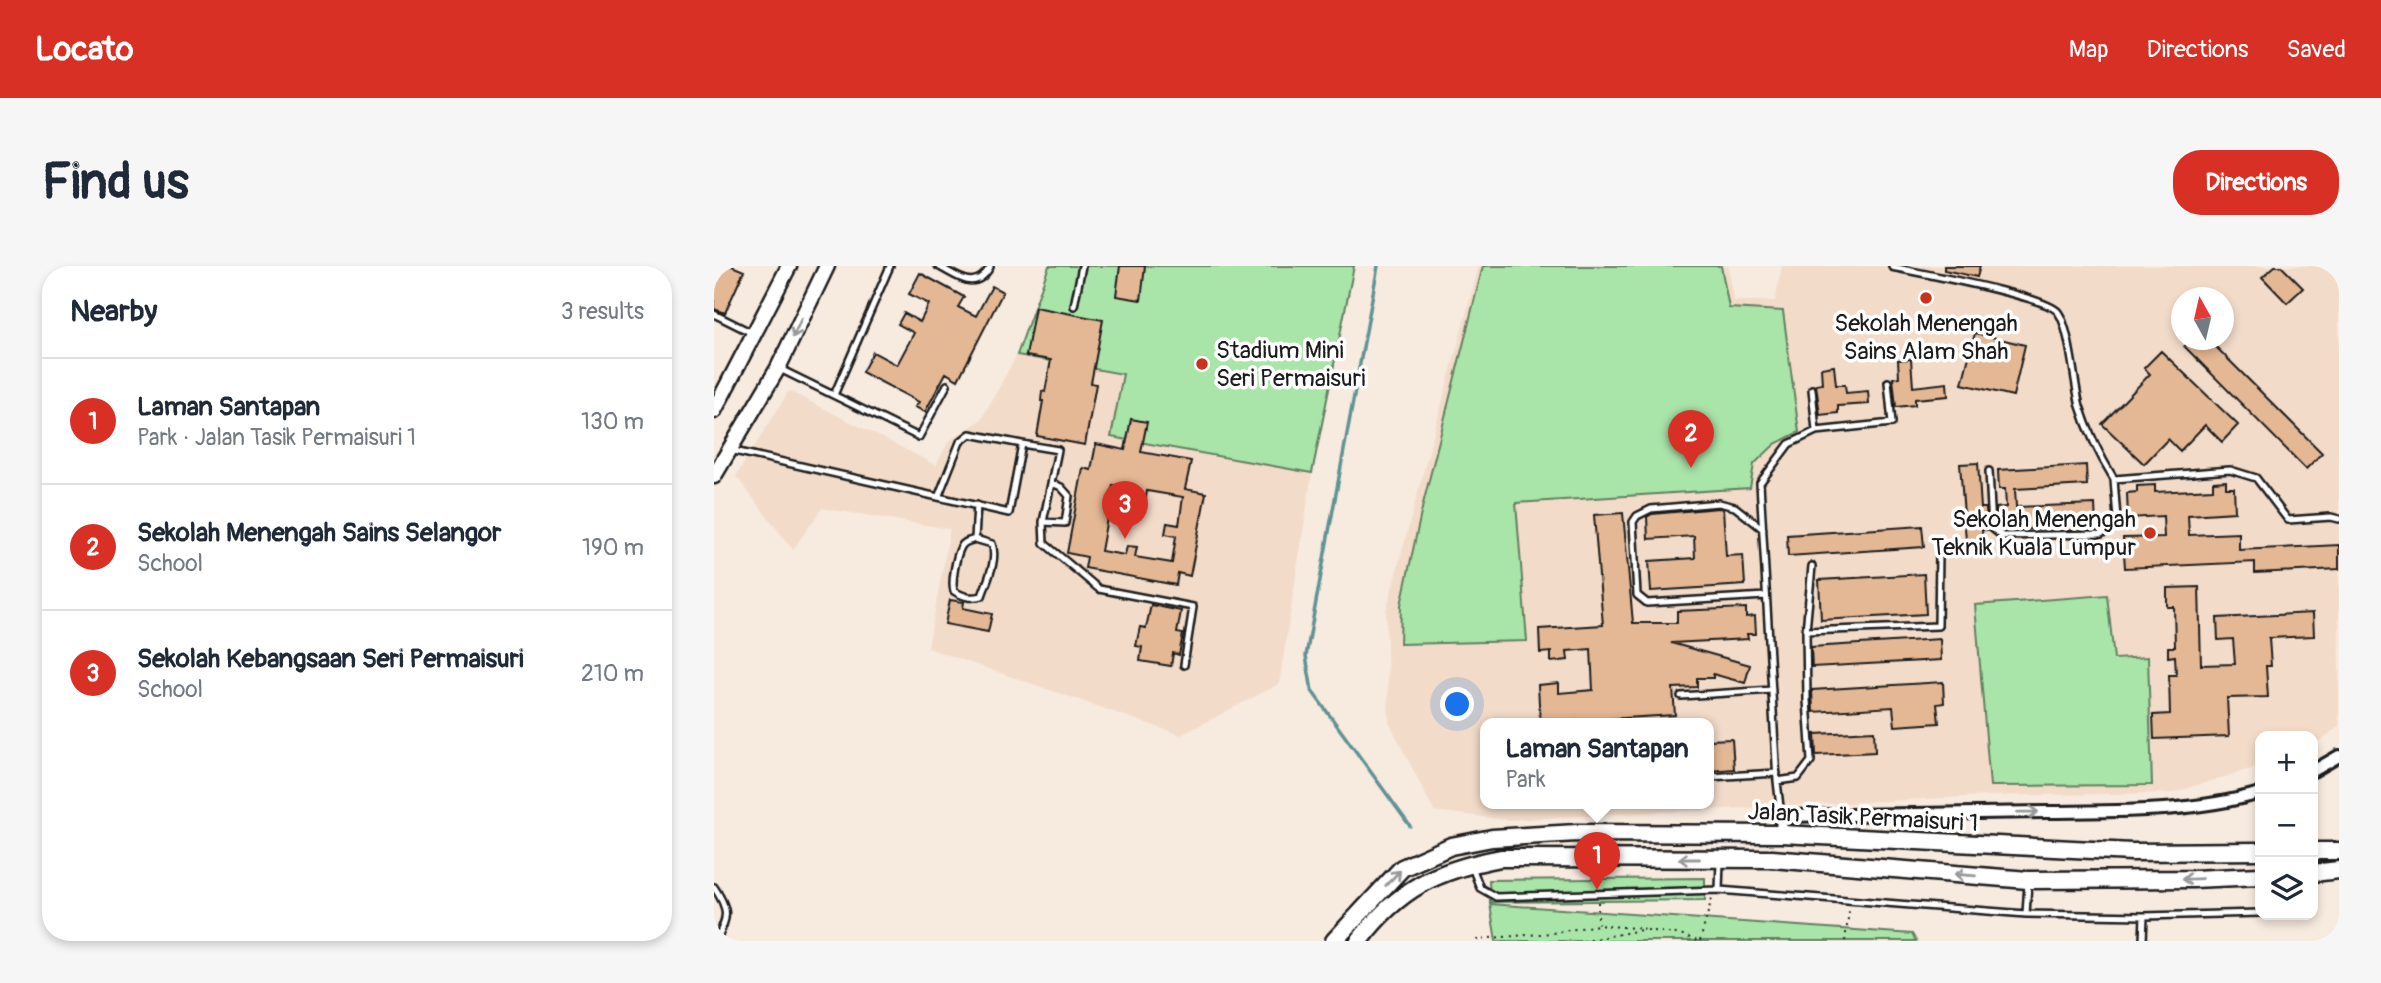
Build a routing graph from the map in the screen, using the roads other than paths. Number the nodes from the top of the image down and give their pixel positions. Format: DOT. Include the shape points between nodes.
graph roads {
  1 [pos="789,266"];
  2 [pos="827,266"];
  3 [pos="890,266"];
  4 [pos="938,266"];
  5 [pos="1082,266"];
  6 [pos="990,267"];
  7 [pos="1892,267"];
  8 [pos="1074,306"];
  9 [pos="714,314"];
  10 [pos="753,334"];
  11 [pos="778,368"];
  12 [pos="1888,382"];
  13 [pos="947,385"];
  14 [pos="1812,389"];
  15 [pos="834,395"];
  16 [pos="714,411"];
  17 [pos="1816,431"];
  18 [pos="1023,444"];
  19 [pos="730,450"];
  20 [pos="1989,471"];
  21 [pos="714,476"];
  22 [pos="2115,479"];
  23 [pos="1052,483"];
  24 [pos="939,495"];
  25 [pos="977,505"];
  26 [pos="2339,519"];
  27 [pos="1043,522"];
  28 [pos="1763,529"];
  29 [pos="975,539"];
  30 [pos="1939,553"];
  31 [pos="1812,566"];
  32 [pos="1766,596"];
  33 [pos="1806,631"];
  34 [pos="1184,665"];
  35 [pos="1772,690"];
  36 [pos="1681,696"];
  37 [pos="2339,756"];
  38 [pos="2318,768"];
  39 [pos="1777,773"];
  40 [pos="1714,776"];
  41 [pos="1777,781"];
  42 [pos="2257,794"];
  43 [pos="1781,816"];
  44 [pos="1602,833"];
  45 [pos="1782,834"];
  46 [pos="2318,851"];
  47 [pos="2339,851"];
  48 [pos="2132,852"];
  49 [pos="2255,852"];
  50 [pos="1601,859"];
  51 [pos="1720,859"];
  52 [pos="1471,864"];
  53 [pos="2339,870"];
  54 [pos="2318,873"];
  55 [pos="2318,875"];
  56 [pos="2255,876"];
  57 [pos="2339,877"];
  58 [pos="2134,879"];
  59 [pos="2028,880"];
  60 [pos="714,887"];
  61 [pos="1719,890"];
  62 [pos="1393,902"];
  63 [pos="2255,913"];
  64 [pos="2026,914"];
  65 [pos="2144,916"];
  66 [pos="1342,934"];
  67 [pos="716,941"];
  68 [pos="1334,941"];
  69 [pos="1359,941"];
  70 [pos="1371,941"];
  71 [pos="2143,941"];
  1 -- 10 [label="street"];
  2 -- 11 [label="street, one-way"];
  3 -- 15 [label="lane"];
  4 -- 6 [label="lane" via="970,282 985,276"];
  5 -- 8 [label="lane"];
  7 -- 22 [label="lane" via="2051,305 2064,327 2081,408 2099,454"];
  9 -- 10 [label="lane"];
  10 -- 16 [label="street"];
  11 -- 15 [label="lane"];
  11 -- 19 [label="street"];
  12 -- 17 [label="lane" via="1892,423"];
  13 -- 15 [label="lane" via="919,437"];
  14 -- 17 [label="lane"];
  17 -- 28 [label="lane" via="1790,444 1760,484"];
  18 -- 23 [label="lane" via="1058,450"];
  18 -- 24 [label="lane" via="970,434 960,442"];
  18 -- 25 [label="lane" via="1009,513"];
  19 -- 21 [label="street"];
  19 -- 24 [label="lane"];
  20 -- 22 [label="lane" via="1992,528 2001,536 2101,534 2113,528 2117,519"];
  22 -- 26 [label="lane" via="2230,470 2256,478 2288,520"];
  23 -- 27 [label="lane"];
  23 -- 27 [label="lane" via="1069,496 1065,523"];
  24 -- 25 [label="lane"];
  25 -- 29 [label="lane"];
  27 -- 34 [label="lane" via="1044,543 1099,589 1194,607"];
  28 -- 32 [label="lane"];
  28 -- 32 [label="lane" via="1735,508 1719,503 1651,509 1633,522 1634,580 1637,596 1647,603"];
  29 -- 29 [label="lane" via="992,544 994,559 982,596 972,598 954,591 951,583 961,546"];
  30 -- 33 [label="lane" via="1938,626"];
  31 -- 33 [label="lane"];
  32 -- 35 [label="lane"];
  33 -- 41 [label="lane" via="1811,761 1798,778"];
  35 -- 36 [label="lane"];
  35 -- 39 [label="lane"];
  37 -- 38 [label="street"];
  39 -- 40 [label="lane"];
  39 -- 41 [label="lane"];
  41 -- 43 [label="lane"];
  43 -- 42 [label="street, one-way" via="2135,811 2234,801"];
  43 -- 45 [label="street"];
  44 -- 45 [label="main road, Jalan Tasik Permaisuri 1"];
  44 -- 50 [label="main road"];
  66 -- 44 [label="main road, Jalan Tasik Permaisuri 1, one-way" via="1402,868 1451,846 1492,838"];
  45 -- 48 [label="main road, Jalan Tasik Permaisuri 1"];
  46 -- 47 [label="main road"];
  48 -- 49 [label="main road, Jalan Tasik Permaisuri 1"];
  48 -- 58 [label="main road"];
  51 -- 50 [label="main road, Jalan Tasik Permaisuri 1, one-way"];
  50 -- 52 [label="main road, Jalan Tasik Permaisuri 1" via="1501,858"];
  59 -- 51 [label="main road, Jalan Tasik Permaisuri 1, one-way" via="1772,859"];
  51 -- 61 [label="lane"];
  52 -- 61 [label="lane" via="1480,888 1496,897"];
  52 -- 62 [label="main road, Jalan Tasik Permaisuri 1" via="1429,878"];
  53 -- 54 [label="main road"];
  55 -- 57 [label="main road"];
  56 -- 58 [label="main road, Jalan Tasik Permaisuri 1, one-way"];
  58 -- 59 [label="main road, Jalan Tasik Permaisuri 1"];
  59 -- 64 [label="lane"];
  60 -- 67 [label="lane" via="725,904 727,918"];
  61 -- 64 [label="lane"];
  62 -- 69 [label="main road, Jalan Tasik Permaisuri 1"];
  62 -- 70 [label="main road"];
  63 -- 65 [label="lane"];
  64 -- 65 [label="lane"];
  65 -- 71 [label="lane"];
  66 -- 68 [label="main road, Jalan Tasik Permaisuri 1"];
}
